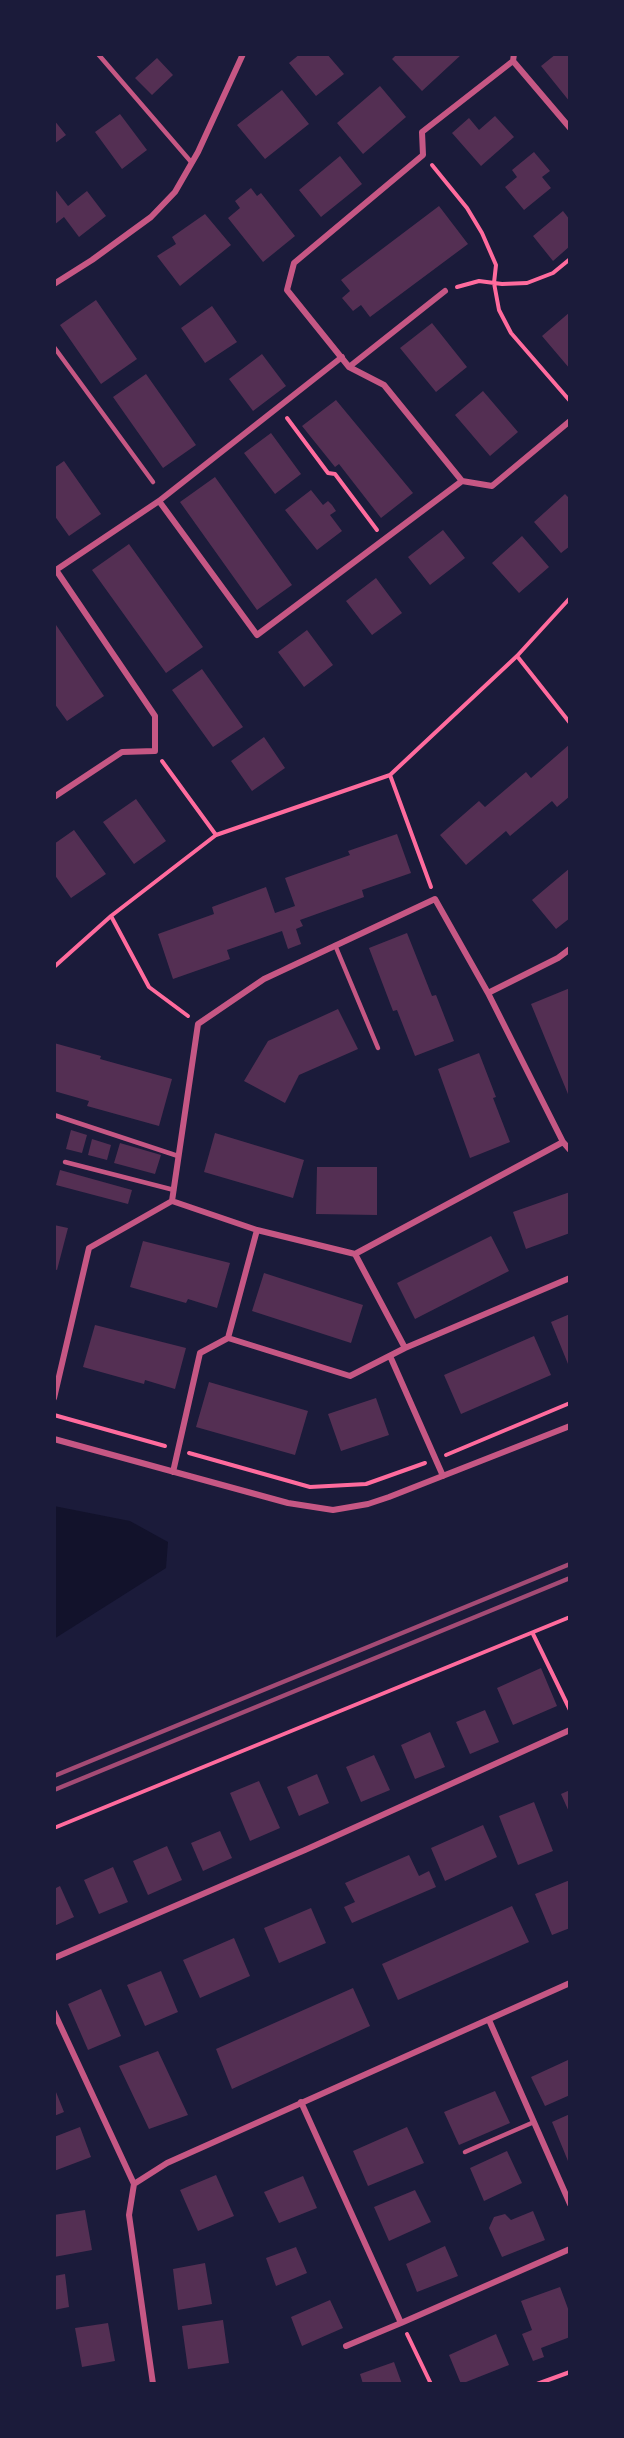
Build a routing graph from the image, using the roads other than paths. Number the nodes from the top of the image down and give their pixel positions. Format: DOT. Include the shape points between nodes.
graph roads {
  1 [pos="98,54"];
  2 [pos="243,54"];
  3 [pos="513,57"];
  4 [pos="570,128"];
  5 [pos="192,163"];
  6 [pos="54,284"];
  7 [pos="445,291"];
  8 [pos="54,347"];
  9 [pos="342,357"];
  10 [pos="349,367"];
  11 [pos="570,421"];
  12 [pos="462,481"];
  13 [pos="153,482"];
  14 [pos="159,501"];
  15 [pos="55,571"];
  16 [pos="54,797"];
  17 [pos="335,945"];
  18 [pos="570,949"];
  19 [pos="488,993"];
  20 [pos="378,1048"];
  21 [pos="54,1115"];
  22 [pos="563,1142"];
  23 [pos="570,1150"];
  24 [pos="178,1156"];
  25 [pos="65,1162"];
  26 [pos="174,1190"];
  27 [pos="172,1201"];
  28 [pos="257,1230"];
  29 [pos="355,1254"];
  30 [pos="570,1278"];
  31 [pos="228,1338"];
  32 [pos="405,1348"];
  33 [pos="390,1356"];
  34 [pos="54,1398"];
  35 [pos="570,1426"];
  36 [pos="54,1439"];
  37 [pos="173,1472"];
  38 [pos="443,1476"];
  39 [pos="570,1730"];
  40 [pos="54,1958"];
  41 [pos="570,1983"];
  42 [pos="54,2012"];
  43 [pos="489,2020"];
  44 [pos="301,2102"];
  45 [pos="534,2122"];
  46 [pos="465,2152"];
  47 [pos="134,2184"];
  48 [pos="570,2204"];
  49 [pos="570,2249"];
  50 [pos="401,2323"];
  51 [pos="346,2346"];
  52 [pos="153,2384"];
  1 -- 5 [label="lane"];
  2 -- 5 [label="street"];
  3 -- 4 [label="street"];
  3 -- 9 [label="street" via="422,132 423,155 294,264 287,290"];
  5 -- 6 [label="street" via="175,192 150,217"];
  7 -- 10 [label="street"];
  8 -- 13 [label="lane"];
  9 -- 10 [label="street"];
  9 -- 14 [label="street"];
  10 -- 12 [label="street" via="384,386"];
  11 -- 12 [label="street" via="492,486"];
  12 -- 14 [label="street" via="257,636"];
  14 -- 15 [label="street"];
  15 -- 16 [label="street" via="155,717 155,751 122,752"];
  17 -- 19 [label="street" via="435,898"];
  17 -- 20 [label="lane"];
  17 -- 24 [label="street" via="264,978 198,1023"];
  18 -- 19 [label="street"];
  19 -- 22 [label="street"];
  21 -- 24 [label="lane"];
  22 -- 23 [label="street"];
  22 -- 29 [label="street"];
  24 -- 26 [label="street"];
  25 -- 26 [label="lane"];
  26 -- 27 [label="street"];
  27 -- 28 [label="street"];
  27 -- 34 [label="street" via="89,1248"];
  28 -- 29 [label="street"];
  28 -- 31 [label="street"];
  29 -- 32 [label="street"];
  30 -- 32 [label="street"];
  31 -- 33 [label="street" via="350,1376"];
  31 -- 37 [label="street" via="200,1353"];
  32 -- 33 [label="street"];
  33 -- 38 [label="street"];
  35 -- 38 [label="street"];
  36 -- 37 [label="street"];
  37 -- 38 [label="street" via="288,1503 333,1510 368,1504"];
  39 -- 40 [label="street"];
  41 -- 43 [label="street"];
  42 -- 47 [label="street"];
  43 -- 44 [label="street"];
  43 -- 45 [label="street"];
  44 -- 47 [label="street" via="167,2163"];
  44 -- 50 [label="street"];
  45 -- 46 [label="lane"];
  45 -- 48 [label="street"];
  47 -- 52 [label="street" via="129,2215"];
  49 -- 50 [label="street"];
  50 -- 51 [label="street"];
}
